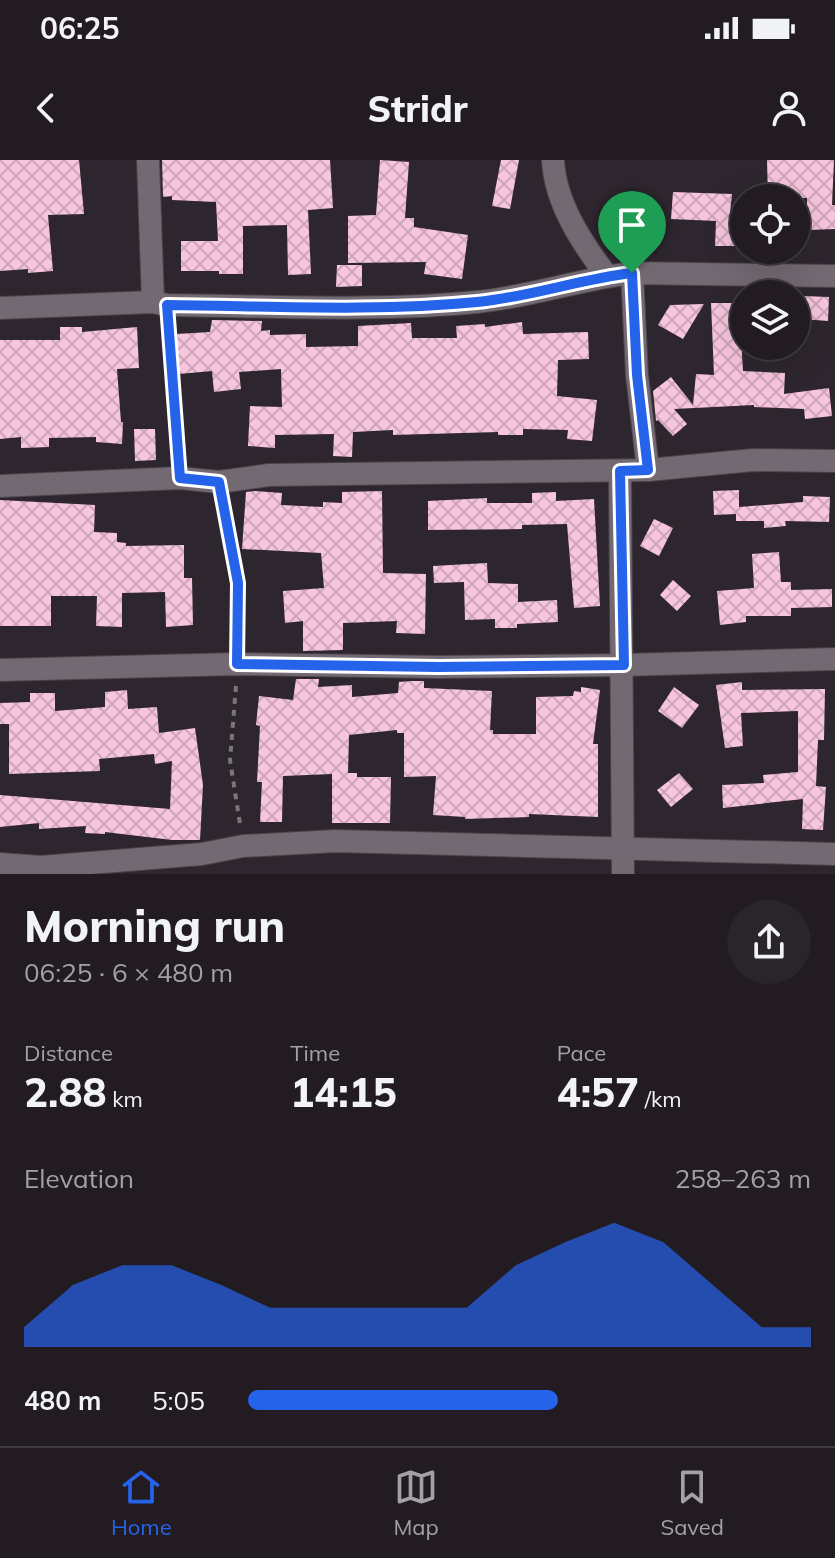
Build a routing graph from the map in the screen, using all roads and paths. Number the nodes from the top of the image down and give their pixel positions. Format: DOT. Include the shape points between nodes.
graph roads {
  1 [pos="148,160"];
  2 [pos="553,160"];
  3 [pos="632,273"];
  4 [pos="607,276"];
  5 [pos="835,276"];
  6 [pos="160,303"];
  7 [pos="0,308"];
  8 [pos="835,461"];
  9 [pos="648,470"];
  10 [pos="620,471"];
  11 [pos="180,478"];
  12 [pos="219,482"];
  13 [pos="0,486"];
  14 [pos="835,659"];
  15 [pos="237,664"];
  16 [pos="624,665"];
  17 [pos="0,670"];
  18 [pos="243,846"];
  19 [pos="623,848"];
  20 [pos="835,854"];
  21 [pos="0,864"];
  22 [pos="202,864"];
  23 [pos="623,874"];
  1 -- 6 [label="street"];
  2 -- 4 [label="street" via="581,241"];
  3 -- 4 [label="street"];
  3 -- 5 [label="street"];
  3 -- 9 [label="street"];
  4 -- 6 [label="street" via="478,302 380,307"];
  6 -- 7 [label="street"];
  6 -- 11 [label="path"];
  8 -- 9 [label="street" via="753,460"];
  9 -- 10 [label="street"];
  10 -- 12 [label="street" via="269,475"];
  10 -- 16 [label="street"];
  11 -- 12 [label="street"];
  11 -- 13 [label="street"];
  12 -- 15 [label="path" via="238,583"];
  14 -- 16 [label="street"];
  15 -- 16 [label="street"];
  15 -- 17 [label="street"];
  15 -- 18 [label="path" via="230,760"];
  16 -- 19 [label="street"];
  18 -- 19 [label="street" via="336,841"];
  18 -- 22 [label="street"];
  19 -- 20 [label="street"];
  19 -- 23 [label="street"];
  21 -- 22 [label="street"];
}
